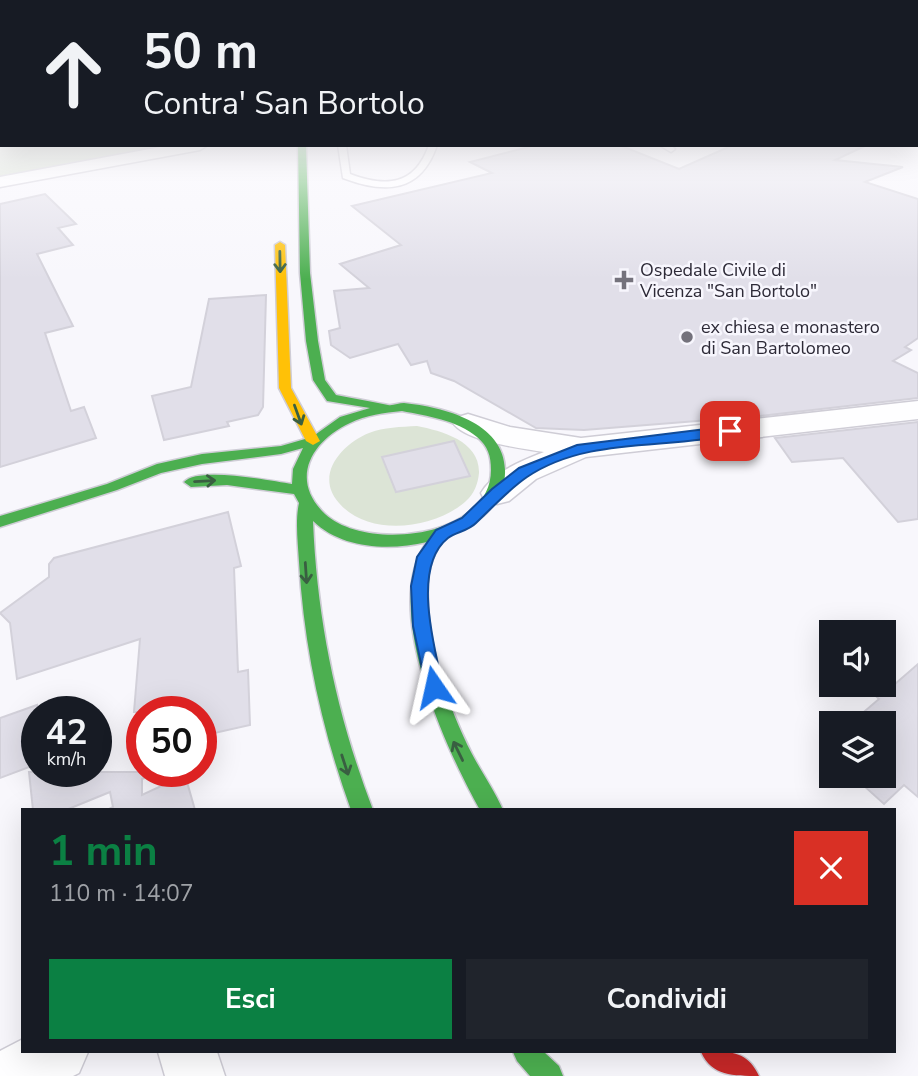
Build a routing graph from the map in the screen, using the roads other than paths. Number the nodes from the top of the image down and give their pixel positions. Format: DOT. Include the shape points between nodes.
graph roads {
  1 [pos="20,178"];
  2 [pos="303,178"];
  3 [pos="351,178"];
  4 [pos="410,178"];
  5 [pos="0,182"];
  6 [pos="280,234"];
  7 [pos="285,388"];
  8 [pos="402,407"];
  9 [pos="918,410"];
  10 [pos="278,411"];
  11 [pos="468,423"];
  12 [pos="250,438"];
  13 [pos="313,442"];
  14 [pos="582,448"];
  15 [pos="202,459"];
  16 [pos="112,487"];
  17 [pos="497,493"];
  18 [pos="302,498"];
  19 [pos="0,522"];
  20 [pos="441,534"];
  21 [pos="361,808"];
  22 [pos="491,808"];
  23 [pos="56,1053"];
  24 [pos="188,1053"];
  25 [pos="527,1053"];
  26 [pos="715,1053"];
  27 [pos="14,1076"];
  28 [pos="195,1076"];
  29 [pos="548,1076"];
  30 [pos="745,1076"];
  1 -- 5 [label="street"];
  2 -- 8 [label="main road" via="305,273 318,380 332,398"];
  3 -- 4 [label="lane" via="362,183"];
  6 -- 7 [label="main road, one-way"];
  7 -- 10 [label="main road"];
  7 -- 13 [label="main road, one-way" via="297,419"];
  8 -- 11 [label="main road" via="428,409"];
  8 -- 13 [label="main road" via="355,416"];
  9 -- 14 [label="street"];
  11 -- 14 [label="street" via="505,436"];
  11 -- 17 [label="main road" via="497,451 502,469"];
  12 -- 15 [label="main road"];
  13 -- 15 [label="main road"];
  13 -- 18 [label="main road" via="297,472"];
  14 -- 17 [label="street" via="524,472"];
  15 -- 16 [label="main road" via="157,469"];
  16 -- 18 [label="main road, one-way" via="227,480"];
  16 -- 19 [label="main road"];
  17 -- 20 [label="main road" via="468,522"];
  18 -- 20 [label="main road" via="319,519 361,538 388,542"];
  18 -- 21 [label="main road, one-way" via="316,660 329,719"];
  22 -- 20 [label="main road, one-way" via="441,712 422,626 419,586 423,566"];
  23 -- 27 [label="street"];
  24 -- 28 [label="street"];
  25 -- 29 [label="main road"];
  26 -- 30 [label="main road"];
}
